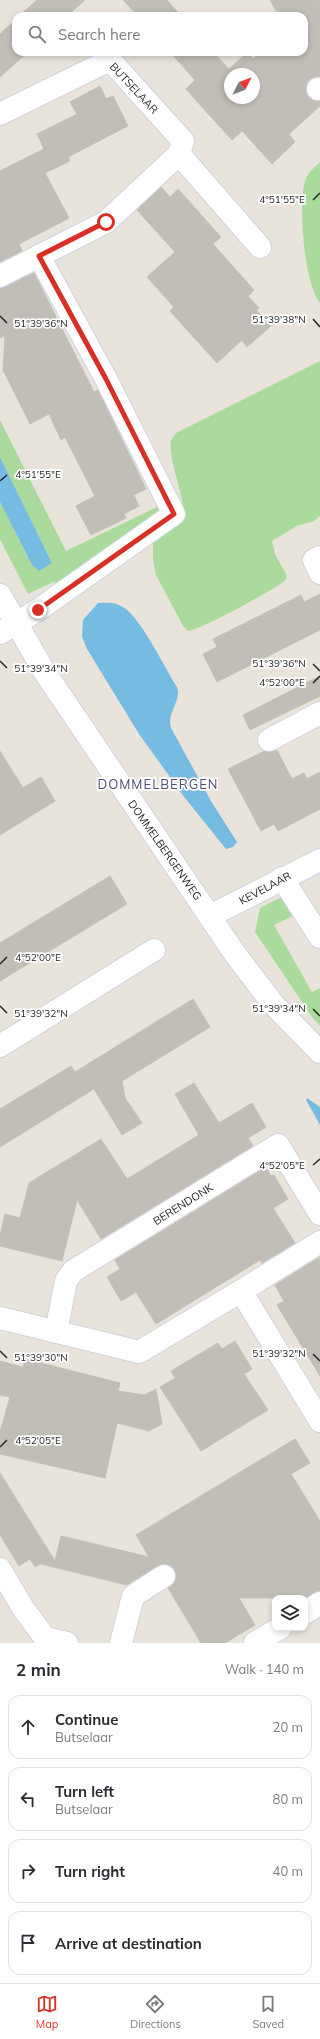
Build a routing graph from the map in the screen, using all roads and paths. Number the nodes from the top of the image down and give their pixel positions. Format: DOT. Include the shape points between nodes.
graph roads {
  1 [pos="0,114"];
  2 [pos="179,154"];
  3 [pos="260,247"];
  4 [pos="39,256"];
  5 [pos="0,276"];
  6 [pos="320,557"];
  7 [pos="320,573"];
  8 [pos="0,595"];
  9 [pos="8,628"];
  10 [pos="320,713"];
  11 [pos="269,740"];
  12 [pos="320,860"];
  13 [pos="282,878"];
  14 [pos="210,916"];
  15 [pos="320,937"];
  16 [pos="154,950"];
  17 [pos="0,1046"];
  18 [pos="320,1052"];
  19 [pos="320,1214"];
  20 [pos="320,1242"];
  21 [pos="241,1291"];
  22 [pos="0,1318"];
  23 [pos="56,1332"];
  24 [pos="320,1421"];
  25 [pos="0,1570"];
  26 [pos="164,1576"];
  27 [pos="320,1604"];
  28 [pos="308,1611"];
  29 [pos="275,1631"];
  30 [pos="67,1643"];
  31 [pos="122,1643"];
  32 [pos="255,1643"];
  1 -- 2 [label="street, BUTSELAAR" via="110,60 183,141"];
  2 -- 3 [label="street"];
  2 -- 4 [label="street" via="106,222"];
  4 -- 5 [label="street"];
  4 -- 9 [label="street" via="106,379 174,514 38,610"];
  6 -- 7 [label="street" via="314,560"];
  8 -- 9 [label="street, DOMMELBERGENWEG"];
  9 -- 14 [label="street, DOMMELBERGENWEG" via="44,671"];
  10 -- 11 [label="street"];
  12 -- 13 [label="street, KEVELAAR"];
  13 -- 14 [label="street, KEVELAAR"];
  13 -- 15 [label="street"];
  14 -- 18 [label="street, DOMMELBERGENWEG" via="274,1005"];
  16 -- 17 [label="street"];
  19 -- 23 [label="street, BERENDONK" via="278,1145 73,1271 66,1281"];
  20 -- 21 [label="street"];
  21 -- 23 [label="street" via="139,1352"];
  21 -- 24 [label="street"];
  22 -- 23 [label="street"];
  25 -- 30 [label="street" via="45,1638"];
  26 -- 31 [label="street" via="133,1596"];
  27 -- 28 [label="street"];
  29 -- 32 [label="street"];
}
